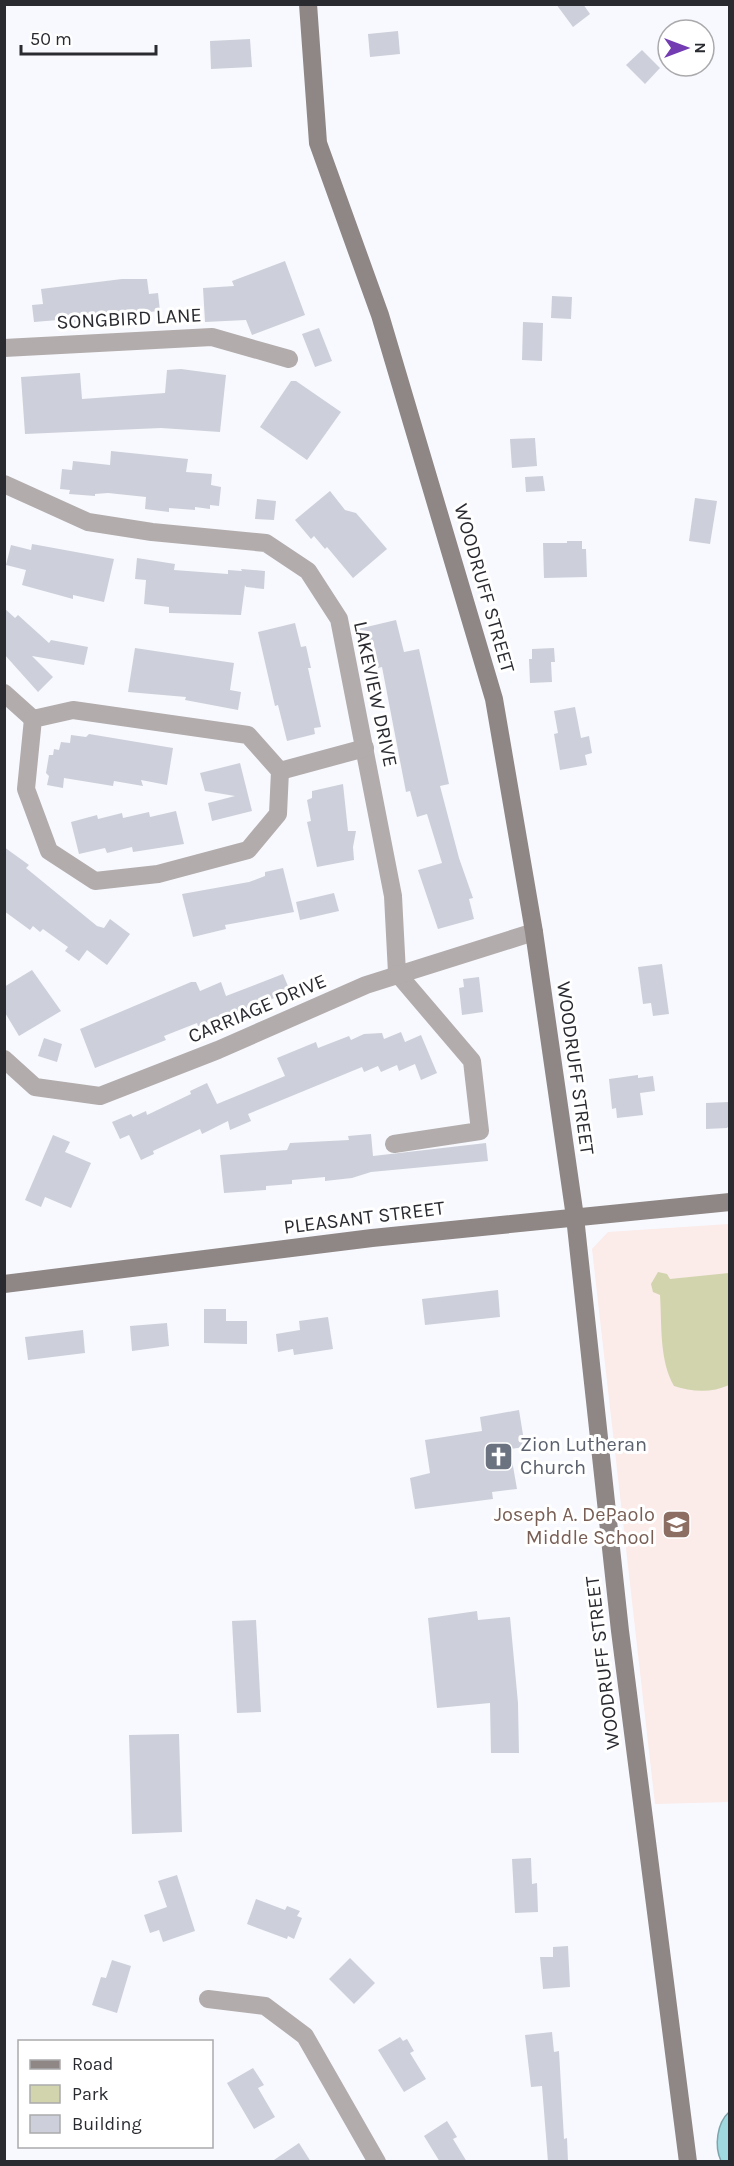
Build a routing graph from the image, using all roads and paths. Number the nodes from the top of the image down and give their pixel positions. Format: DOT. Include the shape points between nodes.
graph roads {
  1 [pos="308,4"];
  2 [pos="4,348"];
  3 [pos="289,359"];
  4 [pos="4,484"];
  5 [pos="4,693"];
  6 [pos="33,719"];
  7 [pos="365,748"];
  8 [pos="280,771"];
  9 [pos="534,932"];
  10 [pos="398,973"];
  11 [pos="4,1059"];
  12 [pos="394,1144"];
  13 [pos="729,1202"];
  14 [pos="575,1217"];
  15 [pos="4,1284"];
  16 [pos="208,1999"];
  17 [pos="377,2162"];
  18 [pos="688,2162"];
  1 -- 9 [label="street, WOODRUFF STREET" via="318,143 380,315 494,699"];
  2 -- 3 [label="street, SONGBIRD LANE" via="212,337"];
  4 -- 7 [label="street, LAKEVIEW DRIVE" via="88,522 266,543 308,571 339,619"];
  5 -- 6 [label="street"];
  6 -- 8 [label="street" via="74,710 248,735"];
  6 -- 8 [label="street" via="26,789 49,851 95,881 158,874 248,850 278,814"];
  7 -- 8 [label="street"];
  7 -- 10 [label="street, LAKEVIEW DRIVE" via="393,896"];
  9 -- 10 [label="street, CARRIAGE DRIVE"];
  9 -- 14 [label="street, WOODRUFF STREET"];
  10 -- 11 [label="street, CARRIAGE DRIVE" via="100,1096 35,1087"];
  10 -- 12 [label="street" via="472,1061 480,1131"];
  13 -- 14 [label="street, PLEASANT STREET"];
  14 -- 15 [label="street, PLEASANT STREET"];
  14 -- 18 [label="street, WOODRUFF STREET" via="620,1631"];
  16 -- 17 [label="street" via="265,2006 305,2036"];
}
